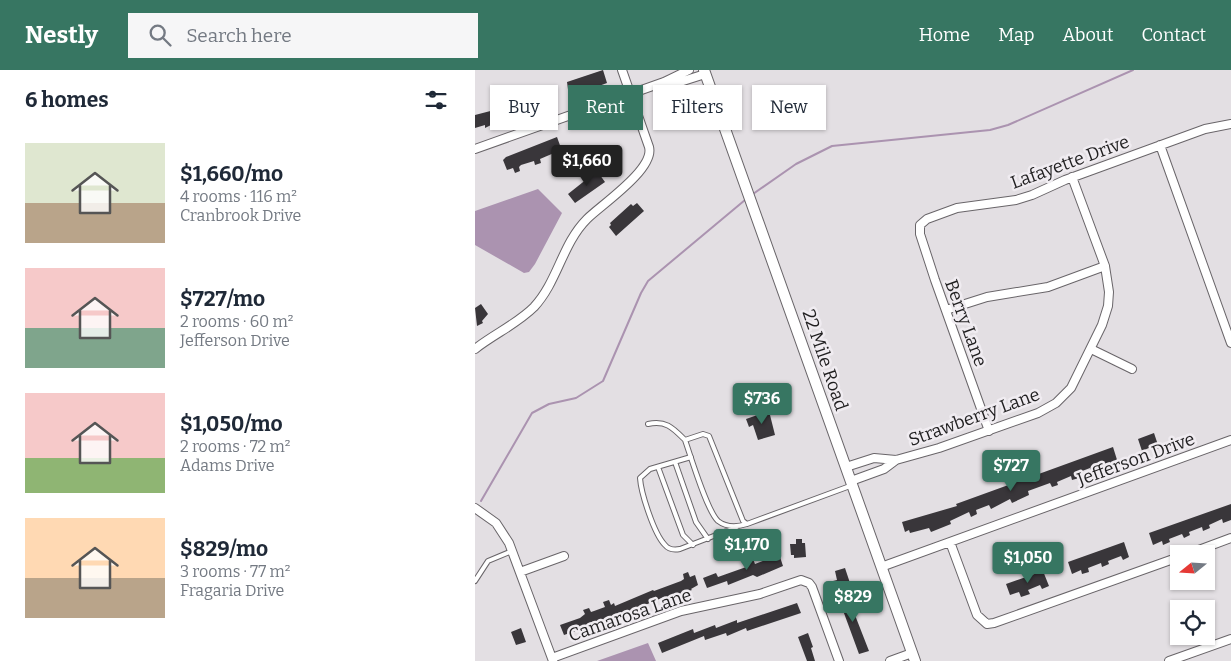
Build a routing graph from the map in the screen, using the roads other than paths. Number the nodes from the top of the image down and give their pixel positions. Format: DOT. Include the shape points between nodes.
graph roads {
  1 [pos="622,70"];
  2 [pos="689,70"];
  3 [pos="705,72"];
  4 [pos="664,82"];
  5 [pos="627,85"];
  6 [pos="643,89"];
  7 [pos="568,115"];
  8 [pos="1231,124"];
  9 [pos="642,130"];
  10 [pos="1159,145"];
  11 [pos="475,149"];
  12 [pos="1072,178"];
  13 [pos="920,225"];
  14 [pos="1105,266"];
  15 [pos="946,310"];
  16 [pos="1230,338"];
  17 [pos="475,349"];
  18 [pos="1091,349"];
  19 [pos="1132,369"];
  20 [pos="648,424"];
  21 [pos="989,430"];
  22 [pos="685,440"];
  23 [pos="1231,440"];
  24 [pos="691,457"];
  25 [pos="896,460"];
  26 [pos="675,462"];
  27 [pos="659,466"];
  28 [pos="846,467"];
  29 [pos="852,483"];
  30 [pos="475,508"];
  31 [pos="747,524"];
  32 [pos="737,527"];
  33 [pos="1231,538"];
  34 [pos="708,539"];
  35 [pos="950,542"];
  36 [pos="693,545"];
  37 [pos="1212,545"];
  38 [pos="513,551"];
  39 [pos="564,556"];
  40 [pos="1170,560"];
  41 [pos="881,567"];
  42 [pos="521,572"];
  43 [pos="475,582"];
  44 [pos="1231,639"];
  45 [pos="913,657"];
  46 [pos="552,659"];
  47 [pos="839,661"];
  48 [pos="891,661"];
  49 [pos="1169,661"];
  1 -- 5 [label="street"];
  2 -- 4 [label="street"];
  3 -- 4 [label="street" via="680,82"];
  3 -- 28 [label="street, 22 Mile Road"];
  4 -- 6 [label="street"];
  7 -- 11 [label="street"];
  8 -- 10 [label="street, Lafayette Drive"];
  9 -- 17 [label="street" via="650,155 623,188 580,227 539,300 520,318"];
  10 -- 12 [label="street, Lafayette Drive"];
  10 -- 16 [label="street"];
  12 -- 13 [label="street, Lafayette Drive" via="1032,195 957,208 927,219"];
  12 -- 14 [label="street, Strawberry Lane"];
  13 -- 15 [label="street, Berry Lane" via="920,234"];
  14 -- 15 [label="street" via="1047,287 987,297"];
  14 -- 18 [label="street, Strawberry Lane" via="1108,306"];
  15 -- 21 [label="street, Berry Lane"];
  18 -- 19 [label="street"];
  18 -- 21 [label="street, Strawberry Lane" via="1075,382 1056,403 1038,413"];
  20 -- 22 [label="lane" via="670,425"];
  21 -- 25 [label="street, Strawberry Lane"];
  22 -- 24 [label="lane"];
  22 -- 31 [label="lane" via="703,434 709,436"];
  23 -- 35 [label="street, Jefferson Drive"];
  24 -- 26 [label="lane"];
  24 -- 32 [label="lane" via="712,514 723,525"];
  25 -- 28 [label="street, Strawberry Lane" via="874,458"];
  25 -- 29 [label="street, Strawberry Lane"];
  26 -- 27 [label="lane"];
  26 -- 34 [label="lane" via="696,522"];
  27 -- 36 [label="lane" via="683,535"];
  27 -- 36 [label="lane" via="649,469 640,478 651,518 665,546 673,550"];
  28 -- 29 [label="street, 22 Mile Road"];
  29 -- 31 [label="lane"];
  29 -- 41 [label="street, 22 Mile Road"];
  30 -- 38 [label="street" via="501,528"];
  31 -- 32 [label="lane"];
  32 -- 34 [label="lane"];
  33 -- 37 [label="street"];
  34 -- 36 [label="lane"];
  35 -- 40 [label="street" via="977,615 983,623 994,623"];
  35 -- 41 [label="street, Jefferson Drive"];
  38 -- 42 [label="street"];
  38 -- 43 [label="lane" via="488,561"];
  39 -- 42 [label="street"];
  41 -- 45 [label="street, 22 Mile Road"];
  42 -- 46 [label="street"];
  44 -- 49 [label="street"];
  45 -- 48 [label="street"];
  46 -- 47 [label="street, Camarosa Lane" via="681,611 760,594 805,580 812,587"];
}
